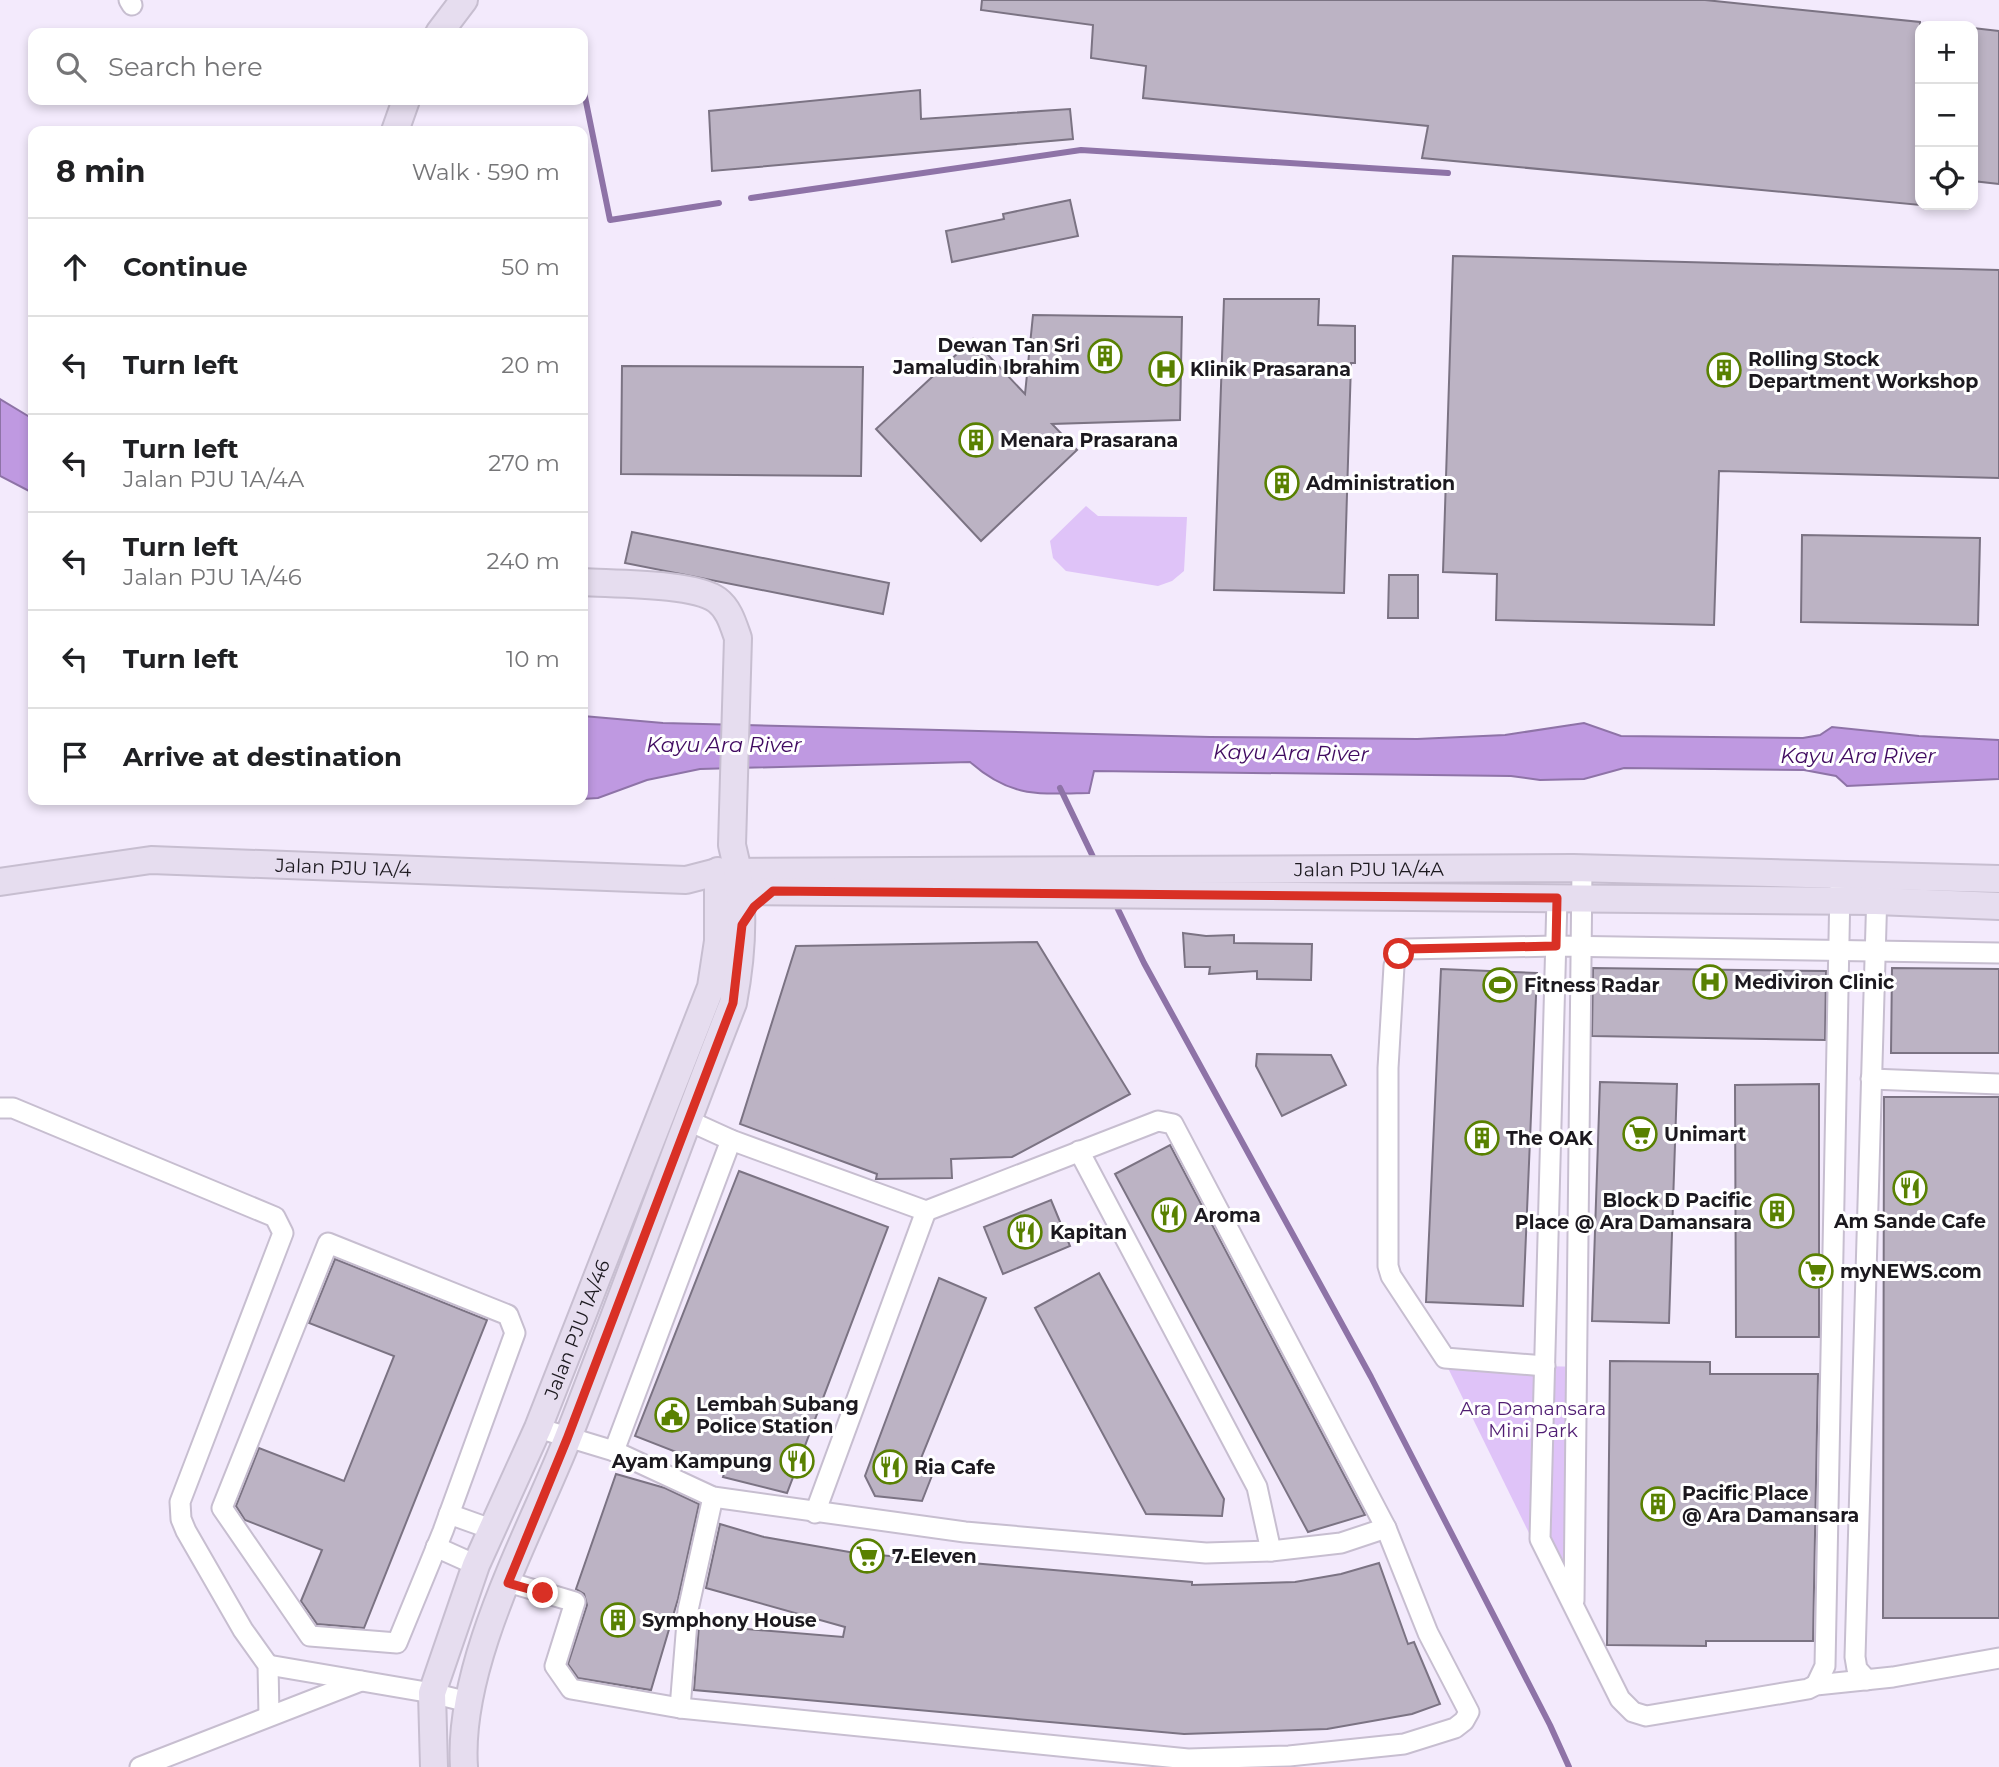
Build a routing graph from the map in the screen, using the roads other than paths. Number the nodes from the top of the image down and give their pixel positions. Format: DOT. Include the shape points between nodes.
graph roads {
  1 [pos="464,0"];
  2 [pos="443,28"];
  3 [pos="404,105"];
  4 [pos="397,126"];
  5 [pos="588,582"];
  6 [pos="1582,869"];
  7 [pos="1999,879"];
  8 [pos="0,882"];
  9 [pos="729,882"];
  10 [pos="1086,882"];
  11 [pos="1152,883"];
  12 [pos="1840,888"];
  13 [pos="1877,888"];
  14 [pos="773,891"];
  15 [pos="1569,898"];
  16 [pos="1999,906"];
  17 [pos="742,925"];
  18 [pos="1556,946"];
  19 [pos="1581,947"];
  20 [pos="1875,949"];
  21 [pos="1839,950"];
  22 [pos="1999,953"];
  23 [pos="1871,1079"];
  24 [pos="1999,1084"];
  25 [pos="0,1108"];
  26 [pos="687,1120"];
  27 [pos="731,1140"];
  28 [pos="1079,1152"];
  29 [pos="926,1211"];
  30 [pos="1545,1366"];
  31 [pos="538,1428"];
  32 [pos="567,1439"];
  33 [pos="614,1451"];
  34 [pos="713,1497"];
  35 [pos="815,1513"];
  36 [pos="449,1514"];
  37 [pos="1386,1528"];
  38 [pos="491,1529"];
  39 [pos="436,1547"];
  40 [pos="1271,1551"];
  41 [pos="477,1565"];
  42 [pos="508,1583"];
  43 [pos="1573,1605"];
  44 [pos="1999,1658"];
  45 [pos="268,1665"];
  46 [pos="1867,1680"];
  47 [pos="361,1681"];
  48 [pos="1816,1685"];
  49 [pos="432,1693"];
  50 [pos="468,1702"];
  51 [pos="680,1708"];
  52 [pos="269,1716"];
  53 [pos="140,1767"];
  54 [pos="434,1767"];
  55 [pos="464,1767"];
  1 -- 2 [label="street"];
  3 -- 4 [label="street"];
  5 -- 9 [label="street" via="697,590 725,608 738,638"];
  6 -- 11 [label="street, Jalan PJU 1A/4A"];
  6 -- 12 [label="street, Jalan PJU 1A/4A"];
  6 -- 15 [label="street"];
  7 -- 13 [label="street, Jalan PJU 1A/4A"];
  8 -- 9 [label="street, Jalan PJU 1A/4" via="151,860"];
  9 -- 10 [label="street, Jalan PJU 1A/4A"];
  9 -- 14 [label="street, Jalan PJU 1A/4A"];
  9 -- 17 [label="street, Jalan PJU 1A/46"];
  9 -- 31 [label="street, Jalan PJU 1A/46" via="711,987"];
  10 -- 11 [label="street, Jalan PJU 1A/4A"];
  10 -- 14 [label="street, Jalan PJU 1A/4A"];
  11 -- 15 [label="street, Jalan PJU 1A/4A"];
  12 -- 13 [label="street, Jalan PJU 1A/4A"];
  12 -- 15 [label="street, Jalan PJU 1A/4A"];
  12 -- 21 [label="street"];
  13 -- 16 [label="street, Jalan PJU 1A/4A"];
  13 -- 20 [label="street"];
  14 -- 17 [label="street"];
  15 -- 18 [label="street"];
  15 -- 19 [label="street"];
  17 -- 26 [label="street, Jalan PJU 1A/46" via="733,1003"];
  18 -- 19 [label="street"];
  18 -- 30 [label="street"];
  18 -- 30 [label="street" via="1406,949 1399,954 1394,966 1388,1068 1391,1276 1445,1358"];
  19 -- 21 [label="street"];
  19 -- 43 [label="street"];
  20 -- 21 [label="street"];
  20 -- 22 [label="street"];
  20 -- 23 [label="street"];
  21 -- 48 [label="street" via="1825,1667"];
  23 -- 24 [label="street"];
  23 -- 46 [label="street" via="1855,1657 1857,1669"];
  25 -- 45 [label="street" via="13,1108 281,1222 283,1233 180,1502 186,1531"];
  26 -- 27 [label="street"];
  26 -- 32 [label="street, Jalan PJU 1A/46"];
  27 -- 29 [label="street"];
  27 -- 33 [label="street"];
  28 -- 29 [label="street"];
  28 -- 37 [label="street" via="1158,1121 1173,1124"];
  28 -- 40 [label="street" via="1257,1487"];
  29 -- 35 [label="street"];
  30 -- 43 [label="street" via="1540,1539"];
  31 -- 32 [label="street"];
  31 -- 38 [label="street, Jalan PJU 1A/46"];
  32 -- 33 [label="street"];
  32 -- 42 [label="street, Jalan PJU 1A/46"];
  33 -- 34 [label="street"];
  34 -- 35 [label="street"];
  34 -- 51 [label="street" via="688,1610"];
  35 -- 40 [label="street" via="965,1532 1193,1552"];
  36 -- 38 [label="street"];
  36 -- 39 [label="street"];
  36 -- 39 [label="street" via="515,1333 508,1315 328,1243 222,1508 310,1636 397,1643"];
  37 -- 40 [label="street" via="1342,1543"];
  37 -- 51 [label="street" via="1428,1633 1469,1712 1455,1728 1404,1744 1289,1756 1188,1759"];
  38 -- 41 [label="street, Jalan PJU 1A/46"];
  39 -- 41 [label="street"];
  41 -- 49 [label="street, Jalan PJU 1A/46"];
  42 -- 50 [label="street, Jalan PJU 1A/46"];
  42 -- 51 [label="street" via="575,1602 555,1666 571,1689"];
  43 -- 48 [label="street" via="1620,1699 1639,1714"];
  44 -- 46 [label="street"];
  45 -- 47 [label="street"];
  45 -- 52 [label="street"];
  46 -- 48 [label="street"];
  47 -- 49 [label="street"];
  47 -- 52 [label="street"];
  49 -- 50 [label="street"];
  49 -- 54 [label="street, Jalan PJU 1A/46"];
  50 -- 55 [label="street, Jalan PJU 1A/46"];
  52 -- 53 [label="street"];
}
